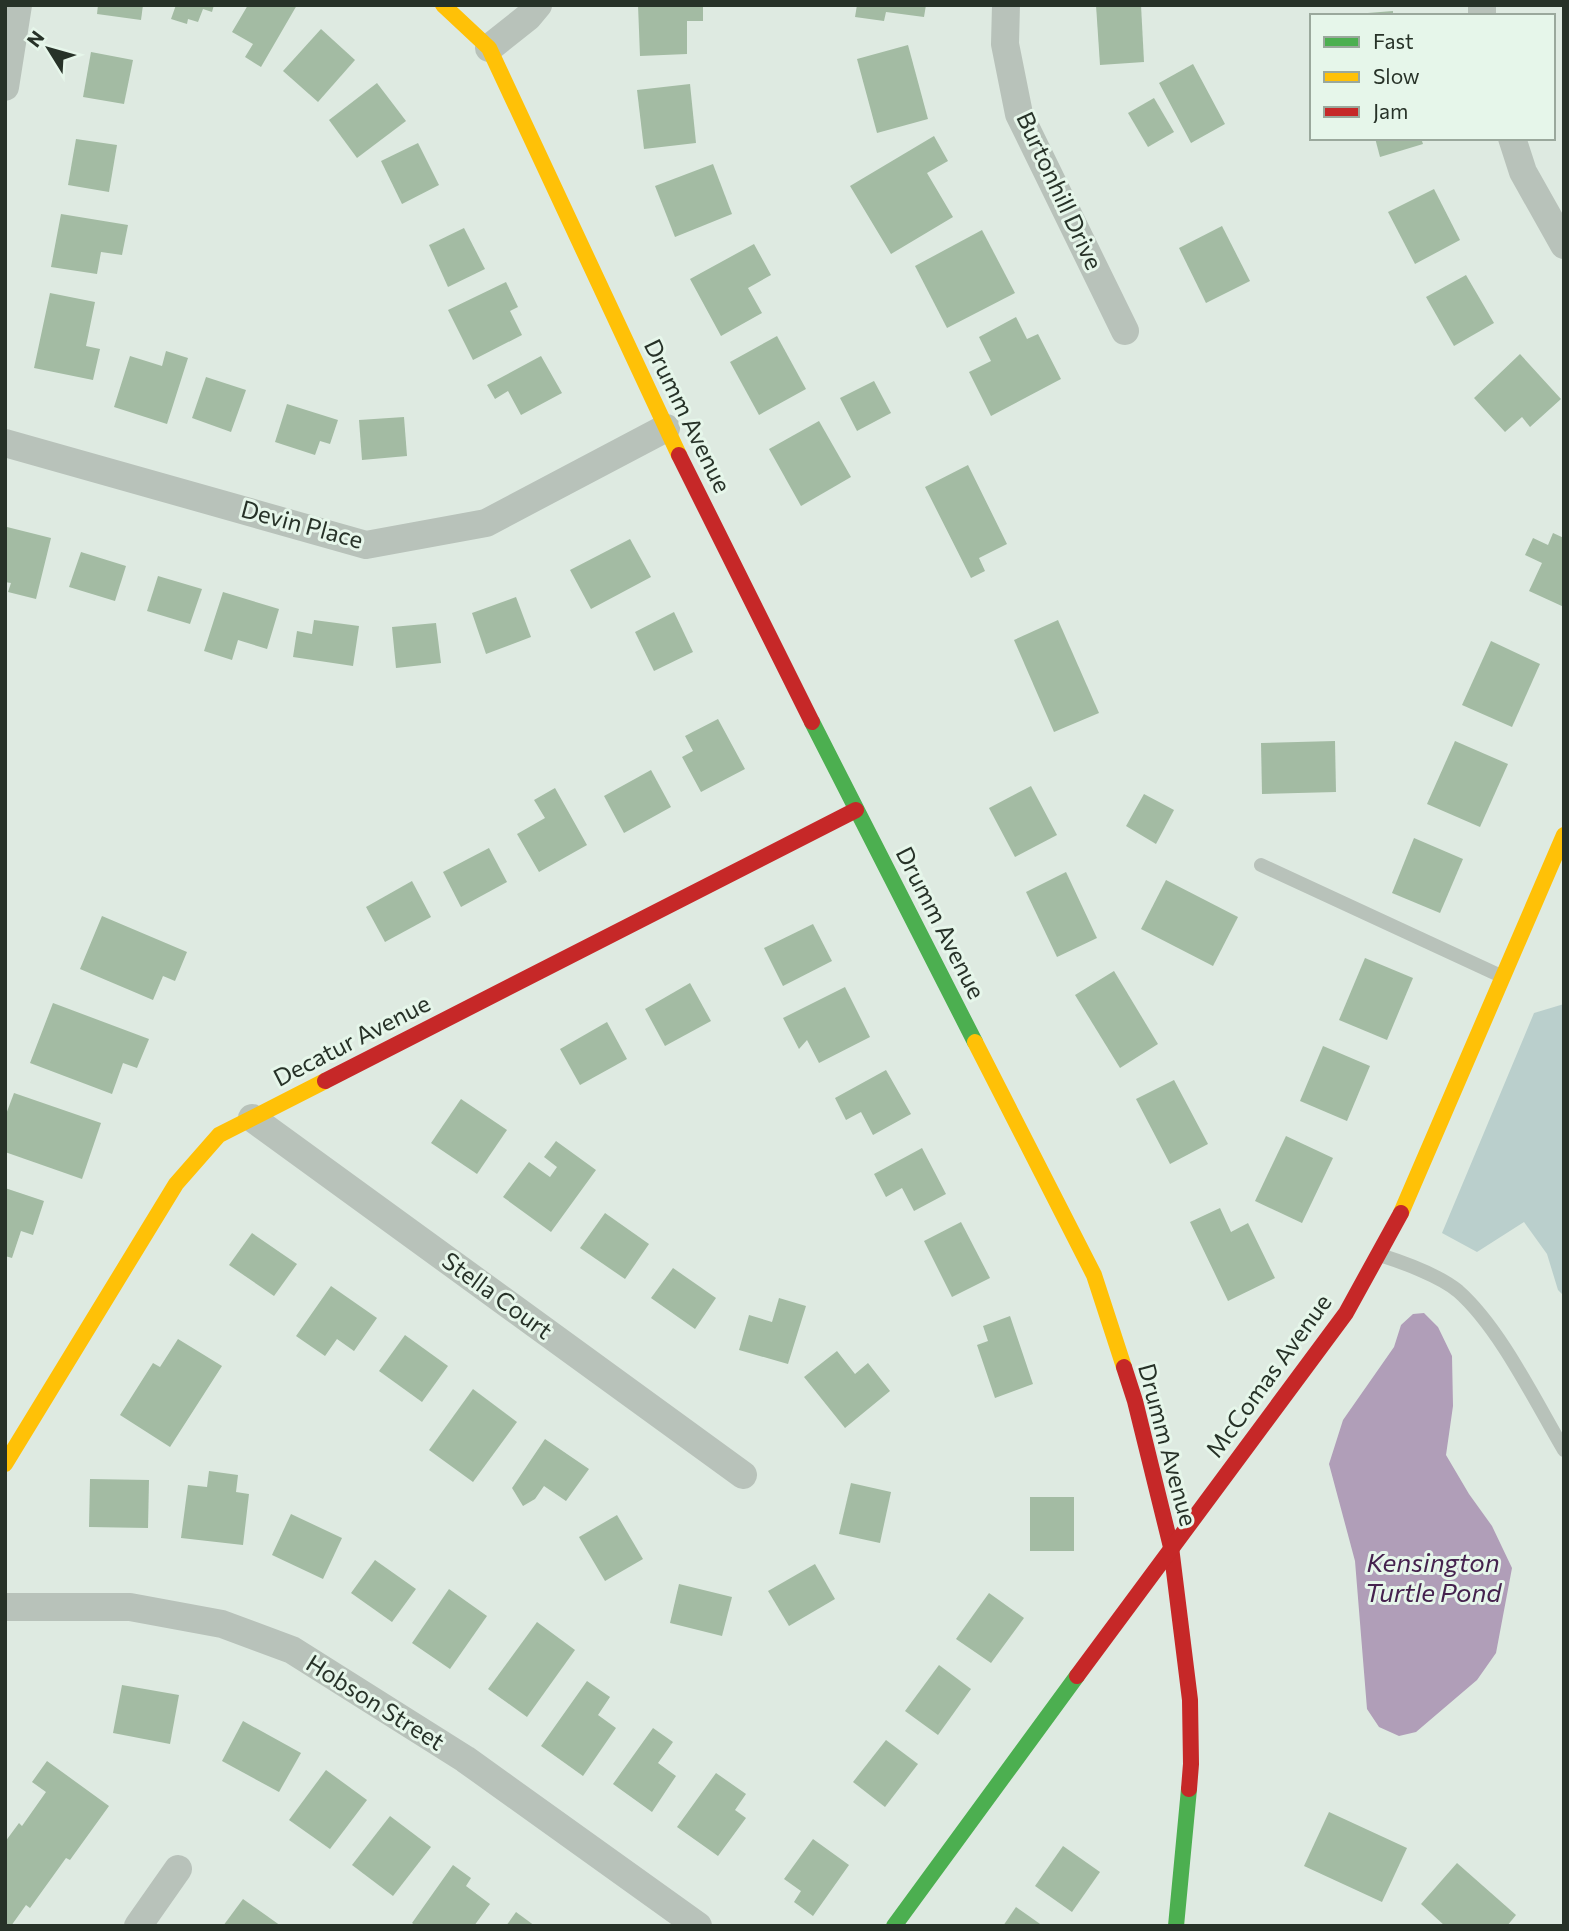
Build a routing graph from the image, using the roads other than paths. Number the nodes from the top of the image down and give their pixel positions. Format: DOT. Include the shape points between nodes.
graph roads {
  1 [pos="18,5"];
  2 [pos="443,5"];
  3 [pos="538,5"];
  4 [pos="1006,5"];
  5 [pos="489,48"];
  6 [pos="5,87"];
  7 [pos="1513,140"];
  8 [pos="1564,245"];
  9 [pos="1125,331"];
  10 [pos="666,428"];
  11 [pos="5,443"];
  12 [pos="856,810"];
  13 [pos="1564,835"];
  14 [pos="1261,865"];
  15 [pos="1503,976"];
  16 [pos="252,1118"];
  17 [pos="1378,1255"];
  18 [pos="1564,1450"];
  19 [pos="5,1464"];
  20 [pos="743,1475"];
  21 [pos="1171,1547"];
  22 [pos="5,1607"];
  23 [pos="178,1869"];
  24 [pos="1180,1925"];
  25 [pos="138,1926"];
  26 [pos="698,1926"];
  27 [pos="894,1926"];
  1 -- 6 [label="street"];
  2 -- 5 [label="street, Drumm Avenue"];
  3 -- 5 [label="street"];
  4 -- 9 [label="street, Burtonhill Drive" via="1005,44 1019,114"];
  5 -- 10 [label="street, Drumm Avenue"];
  7 -- 8 [label="street" via="1523,172"];
  10 -- 11 [label="street, Devin Place" via="486,523 366,545"];
  10 -- 12 [label="street, Drumm Avenue"];
  12 -- 16 [label="street, Decatur Avenue"];
  12 -- 21 [label="street, Drumm Avenue" via="1094,1275 1135,1401"];
  13 -- 15 [label="street, McComas Avenue"];
  14 -- 15 [label="lane"];
  15 -- 17 [label="street, McComas Avenue" via="1400,1216"];
  16 -- 19 [label="street, Decatur Avenue" via="219,1135 176,1184"];
  16 -- 20 [label="street, Stella Court"];
  17 -- 18 [label="lane" via="1406,1263 1457,1290 1491,1327"];
  17 -- 21 [label="street, McComas Avenue" via="1346,1313"];
  21 -- 24 [label="street, Drumm Avenue" via="1190,1700 1191,1765"];
  21 -- 27 [label="street, McComas Avenue"];
  22 -- 26 [label="street, Hobson Street" via="130,1606 222,1624 292,1650 465,1759"];
  23 -- 25 [label="street"];
}
